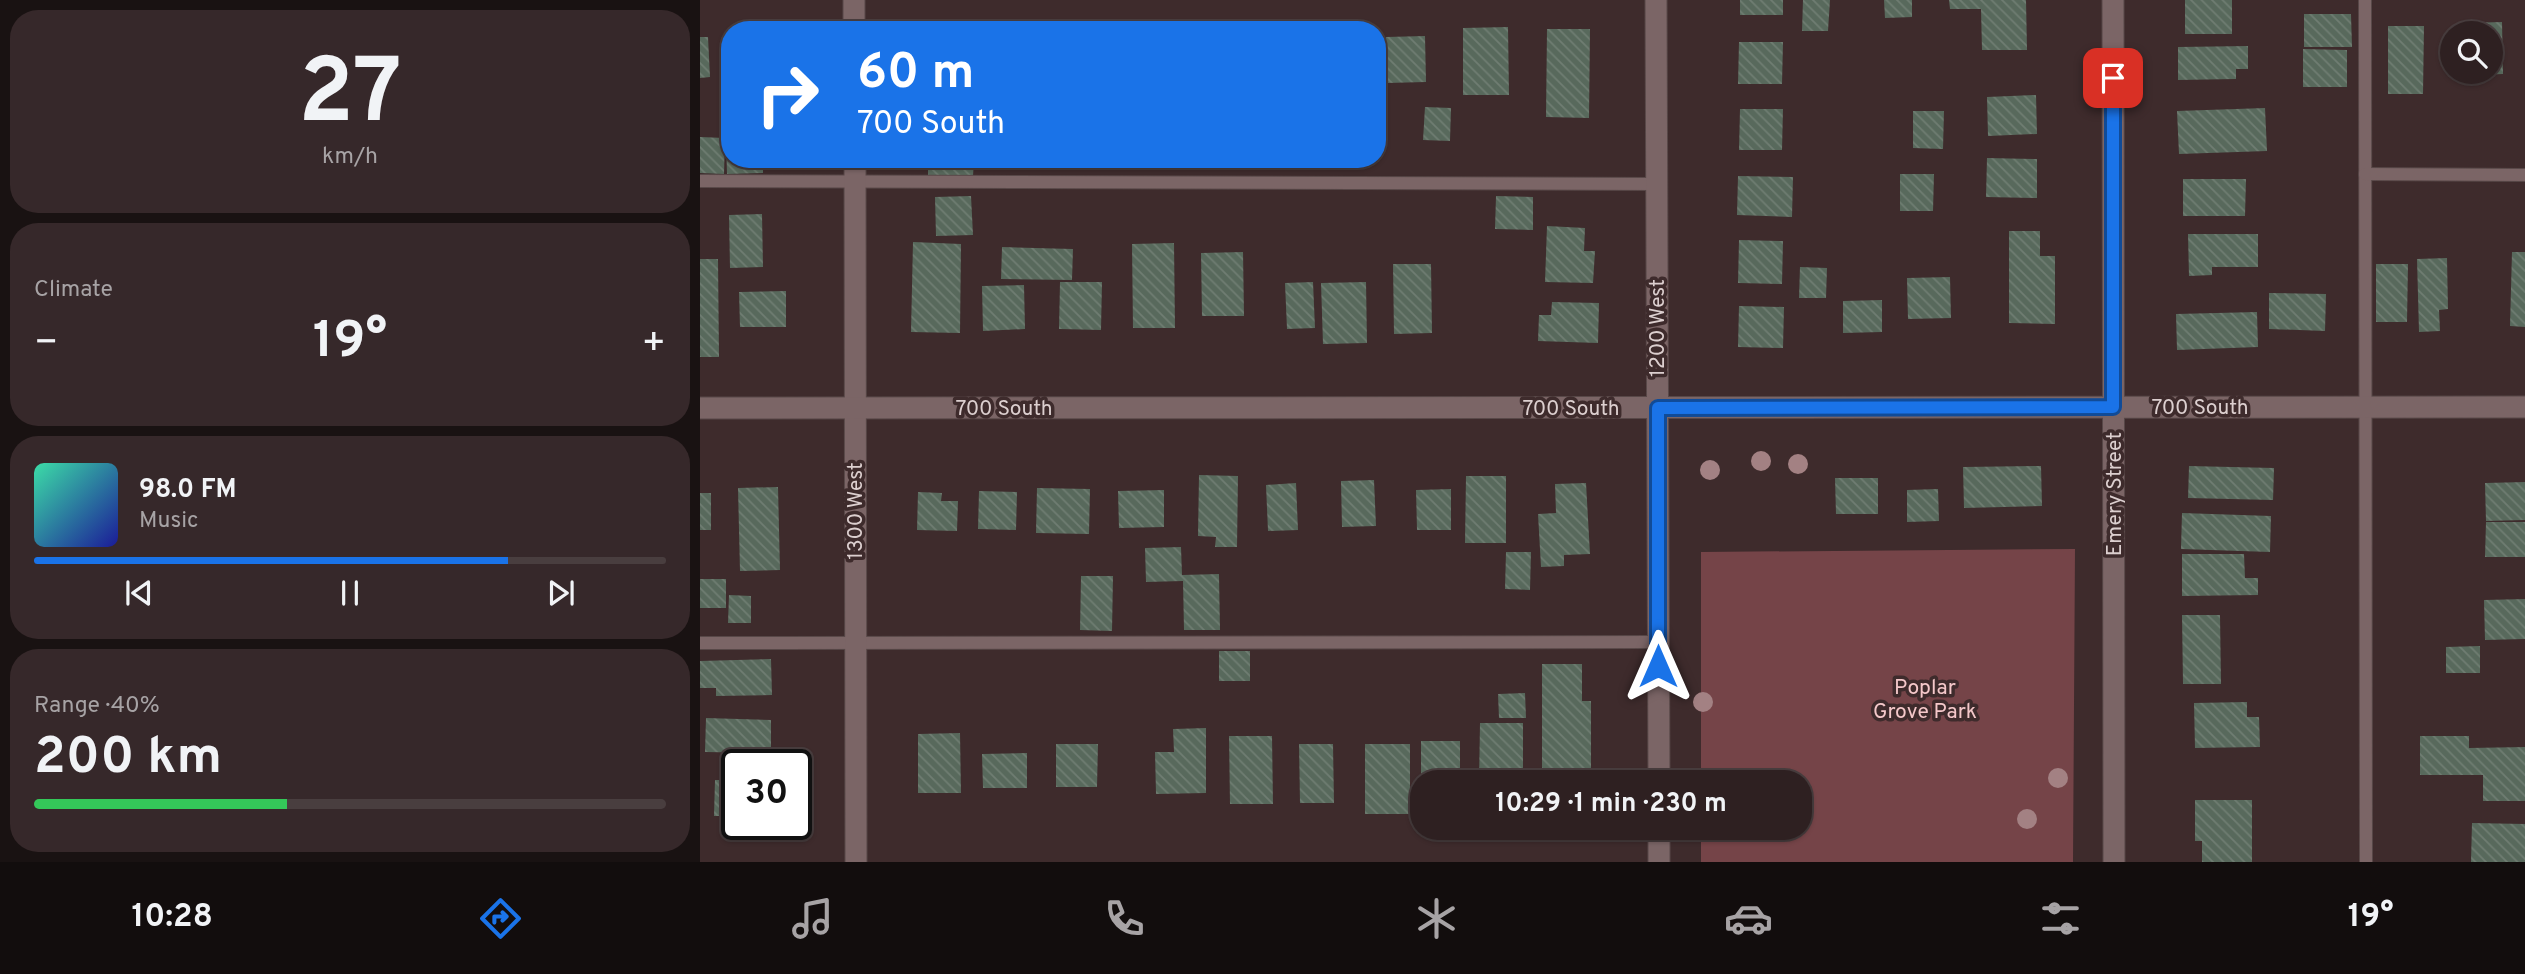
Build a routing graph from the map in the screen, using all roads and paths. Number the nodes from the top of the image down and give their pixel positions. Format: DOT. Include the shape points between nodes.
graph roads {
  1 [pos="854,0"];
  2 [pos="1656,0"];
  3 [pos="2113,0"];
  4 [pos="2365,0"];
  5 [pos="854,21"];
  6 [pos="855,168"];
  7 [pos="2365,174"];
  8 [pos="2525,174"];
  9 [pos="700,181"];
  10 [pos="855,182"];
  11 [pos="1657,184"];
  12 [pos="2113,407"];
  13 [pos="2366,407"];
  14 [pos="2525,407"];
  15 [pos="700,408"];
  16 [pos="855,408"];
  17 [pos="1658,408"];
  18 [pos="856,642"];
  19 [pos="1658,642"];
  20 [pos="700,643"];
  21 [pos="1658,770"];
  22 [pos="1659,840"];
  23 [pos="856,862"];
  24 [pos="1659,862"];
  25 [pos="2114,862"];
  26 [pos="2366,862"];
  1 -- 5 [label="street"];
  2 -- 11 [label="street, 1200 West"];
  3 -- 12 [label="street, Emery Street"];
  4 -- 7 [label="lane"];
  6 -- 10 [label="street, 1300 West"];
  7 -- 8 [label="lane"];
  7 -- 13 [label="lane"];
  9 -- 10 [label="lane"];
  10 -- 11 [label="lane"];
  10 -- 16 [label="street, 1300 West"];
  11 -- 17 [label="street, 1200 West"];
  12 -- 13 [label="street, 700 South"];
  12 -- 17 [label="street, 700 South"];
  12 -- 25 [label="street, Emery Street"];
  13 -- 14 [label="street, 700 South"];
  13 -- 26 [label="lane"];
  15 -- 16 [label="street, 700 South"];
  16 -- 17 [label="street, 700 South"];
  16 -- 18 [label="street, 1300 West"];
  17 -- 19 [label="street, 1200 West"];
  18 -- 19 [label="lane"];
  18 -- 20 [label="lane"];
  18 -- 23 [label="street, 1300 West"];
  19 -- 21 [label="street, 1200 West"];
  22 -- 24 [label="street"];
}
